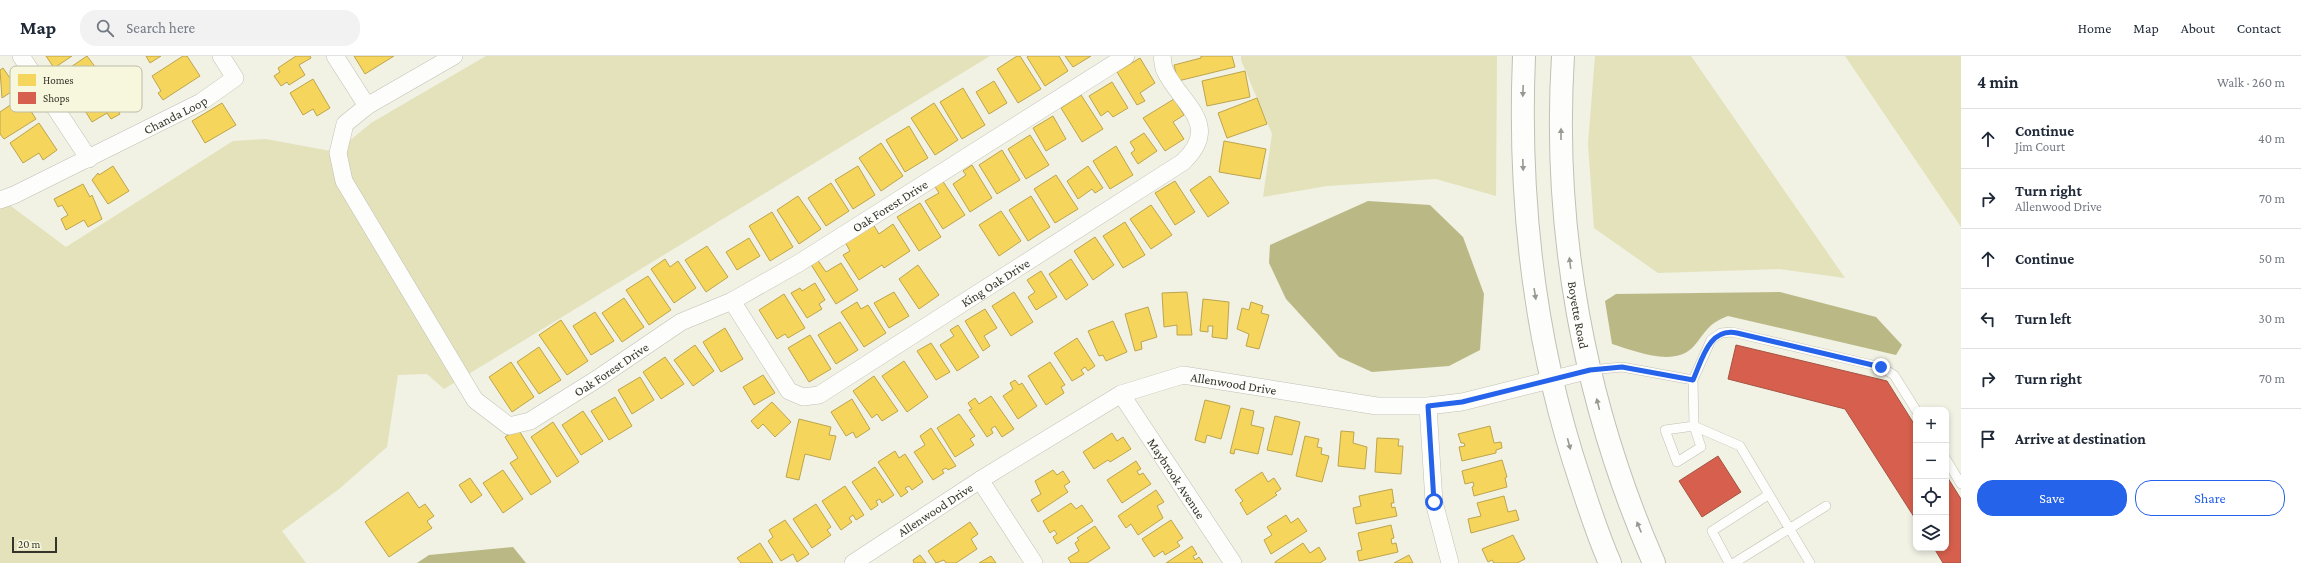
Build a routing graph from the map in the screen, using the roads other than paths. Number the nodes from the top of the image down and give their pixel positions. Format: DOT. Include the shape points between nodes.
graph roads {
  1 [pos="21,56"];
  2 [pos="221,56"];
  3 [pos="335,56"];
  4 [pos="454,56"];
  5 [pos="1126,56"];
  6 [pos="1162,56"];
  7 [pos="1524,56"];
  8 [pos="1563,56"];
  9 [pos="28,66"];
  10 [pos="367,106"];
  11 [pos="58,112"];
  12 [pos="89,159"];
  13 [pos="0,200"];
  14 [pos="732,301"];
  15 [pos="1590,370"];
  16 [pos="1551,380"];
  17 [pos="1693,380"];
  18 [pos="1121,394"];
  19 [pos="1428,406"];
  20 [pos="1914,407"];
  21 [pos="1949,464"];
  22 [pos="980,480"];
  23 [pos="1961,484"];
  24 [pos="1768,495"];
  25 [pos="1826,506"];
  26 [pos="1789,529"];
  27 [pos="853,563"];
  28 [pos="1034,563"];
  29 [pos="1233,563"];
  30 [pos="1450,563"];
  31 [pos="1610,563"];
  32 [pos="1654,563"];
  33 [pos="1729,563"];
  34 [pos="1734,563"];
  35 [pos="1810,563"];
  1 -- 9 [label="street"];
  2 -- 12 [label="street, Chanda Loop" via="235,78 201,102"];
  3 -- 10 [label="street"];
  4 -- 10 [label="street, Oak Forest Drive"];
  5 -- 14 [label="street, Oak Forest Drive" via="799,263"];
  6 -- 14 [label="street, King Oak Drive" via="1165,71 1195,114 1201,129 1195,151 1177,167 819,395 803,397 789,391"];
  7 -- 16 [label="main road, one-way" via="1522,126 1525,202 1533,282"];
  15 -- 8 [label="main road, Boyette Road, one-way" via="1574,298 1564,215 1561,152"];
  10 -- 14 [label="street, Oak Forest Drive" via="345,124 338,153 344,181 475,400 509,426 530,421 681,322"];
  11 -- 12 [label="street"];
  12 -- 13 [label="street"];
  15 -- 16 [label="street, Allenwood Drive"];
  15 -- 17 [label="lane" via="1622,367"];
  32 -- 15 [label="main road, Boyette Road, one-way" via="1611,450"];
  16 -- 19 [label="street, Allenwood Drive" via="1462,402"];
  16 -- 31 [label="main road, one-way" via="1571,452"];
  17 -- 20 [label="lane" via="1711,340 1721,333 1732,332 1888,370 1894,375"];
  17 -- 24 [label="lane" via="1694,426 1740,446"];
  18 -- 19 [label="street, Allenwood Drive" via="1182,375 1377,406"];
  18 -- 22 [label="street, Allenwood Drive"];
  18 -- 29 [label="street, Maybrook Avenue"];
  19 -- 30 [label="street" via="1434,502"];
  21 -- 23 [label="lane"];
  22 -- 27 [label="street, Allenwood Drive"];
  22 -- 28 [label="street"];
  24 -- 26 [label="lane"];
  24 -- 33 [label="lane" via="1712,531"];
  25 -- 26 [label="lane"];
  26 -- 34 [label="lane"];
  26 -- 35 [label="lane"];
}
